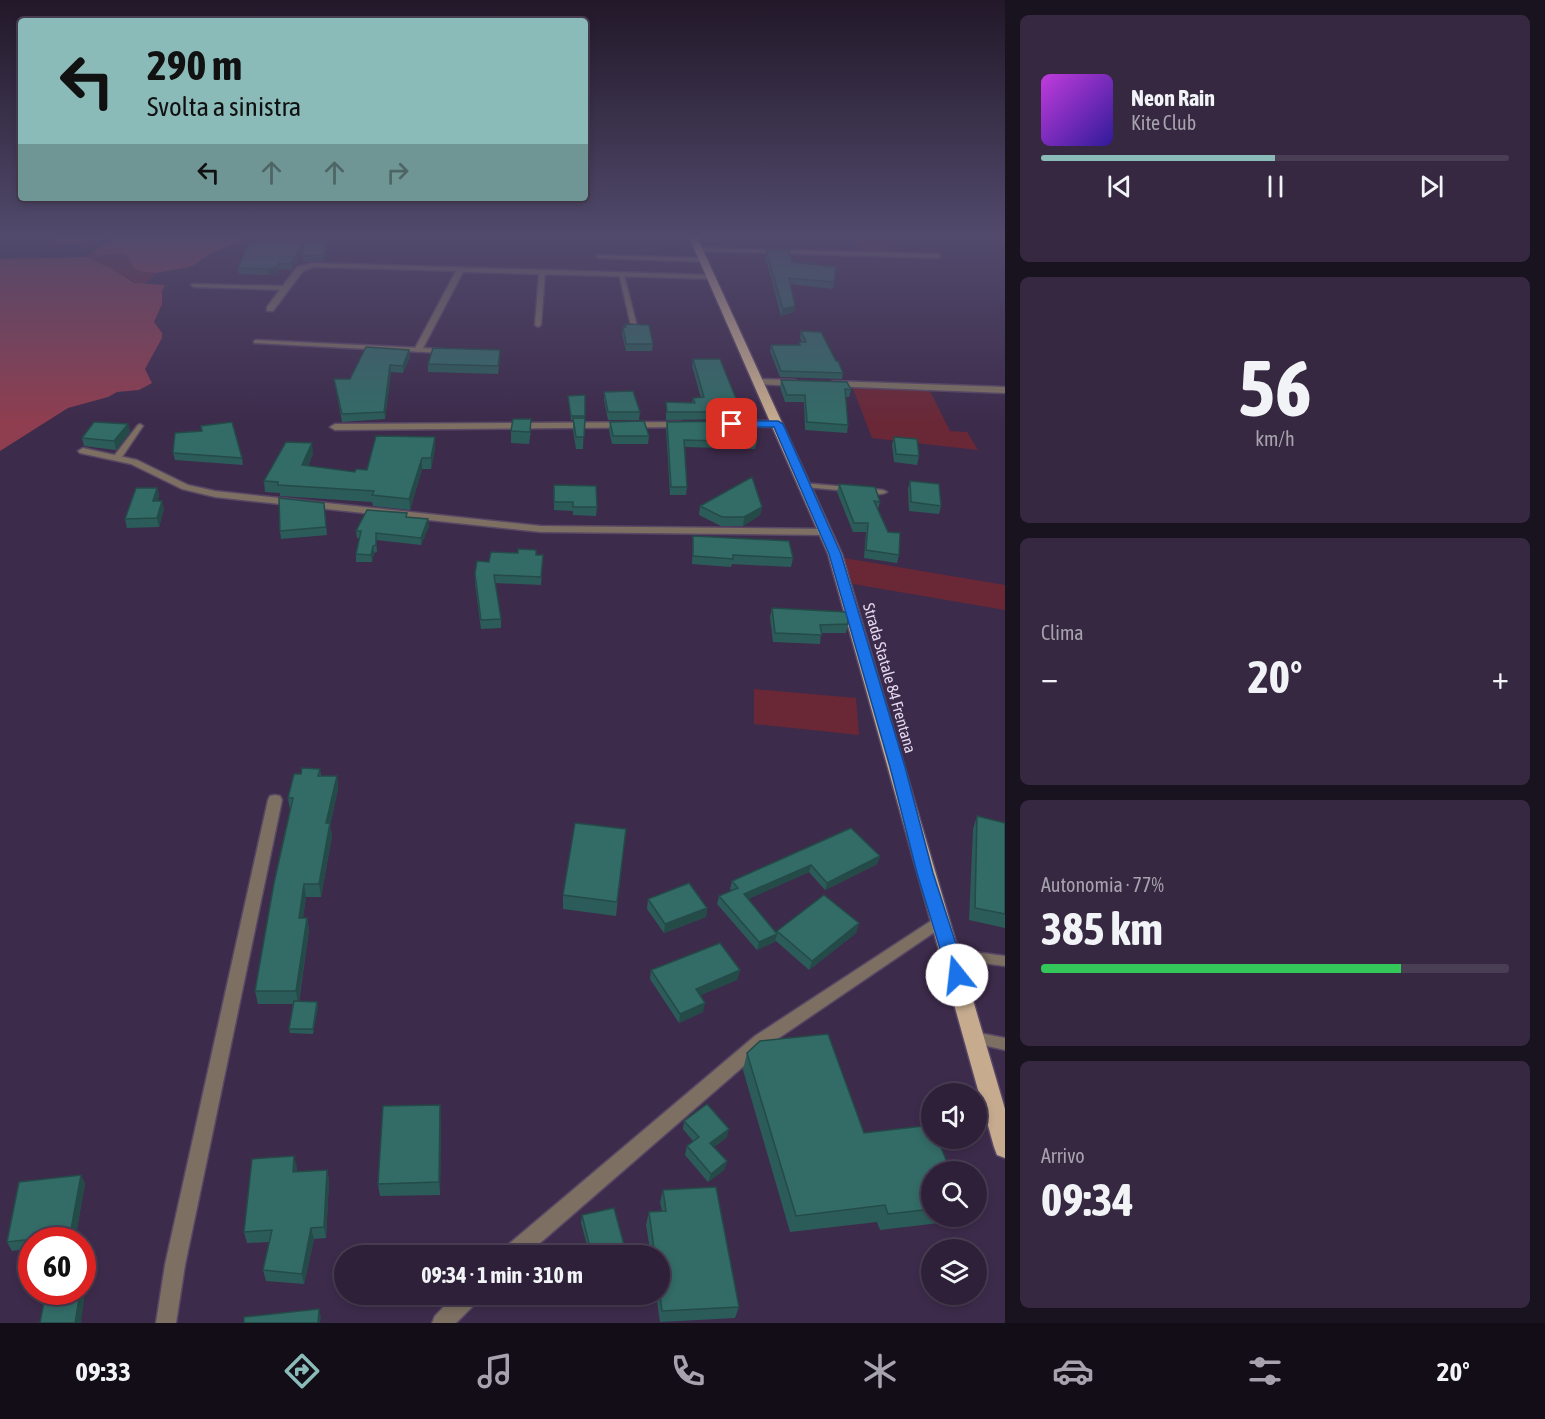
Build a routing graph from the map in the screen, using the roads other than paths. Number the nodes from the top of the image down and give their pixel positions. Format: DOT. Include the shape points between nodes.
graph roads {
  1 [pos="277,299"];
  2 [pos="445,299"];
  3 [pos="540,299"];
  4 [pos="627,299"];
  5 [pos="722,299"];
  6 [pos="270,309"];
  7 [pos="538,325"];
  8 [pos="634,326"];
  9 [pos="256,342"];
  10 [pos="418,350"];
  11 [pos="447,351"];
  12 [pos="760,382"];
  13 [pos="807,384"];
  14 [pos="819,384"];
  15 [pos="1005,390"];
  16 [pos="694,424"];
  17 [pos="730,424"];
  18 [pos="778,424"];
  19 [pos="140,426"];
  20 [pos="335,427"];
  21 [pos="83,451"];
  22 [pos="117,458"];
  23 [pos="806,484"];
  24 [pos="883,492"];
  25 [pos="826,532"];
  26 [pos="275,800"];
  27 [pos="940,921"];
  28 [pos="951,954"];
  29 [pos="1005,961"];
  30 [pos="974,1038"];
  31 [pos="1005,1044"];
  32 [pos="1005,1147"];
  33 [pos="523,1245"];
  34 [pos="460,1305"];
  35 [pos="166,1323"];
  36 [pos="442,1323"];
  1 -- 6 [label="street"];
  2 -- 10 [label="street"];
  3 -- 7 [label="lane"];
  4 -- 8 [label="lane"];
  5 -- 12 [label="main road, Strada Statale 84 Frentana"];
  9 -- 10 [label="lane"];
  10 -- 11 [label="lane"];
  12 -- 13 [label="street"];
  12 -- 18 [label="main road, Strada Statale 84 Frentana"];
  14 -- 15 [label="street"];
  16 -- 20 [label="street"];
  17 -- 18 [label="street"];
  18 -- 23 [label="main road, Strada Statale 84 Frentana"];
  19 -- 22 [label="lane"];
  21 -- 22 [label="street"];
  22 -- 25 [label="street" via="185,487 215,494 541,529"];
  23 -- 24 [label="lane"];
  23 -- 25 [label="main road, Strada Statale 84 Frentana"];
  25 -- 27 [label="main road, Strada Statale 84 Frentana" via="839,565"];
  26 -- 35 [label="street" via="175,1265"];
  27 -- 28 [label="main road, Strada Statale 84 Frentana"];
  27 -- 33 [label="street" via="761,1041"];
  28 -- 29 [label="lane"];
  28 -- 30 [label="main road, Strada Statale 84 Frentana"];
  30 -- 31 [label="lane"];
  30 -- 32 [label="main road, Strada Statale 84 Frentana"];
  34 -- 36 [label="street"];
}
